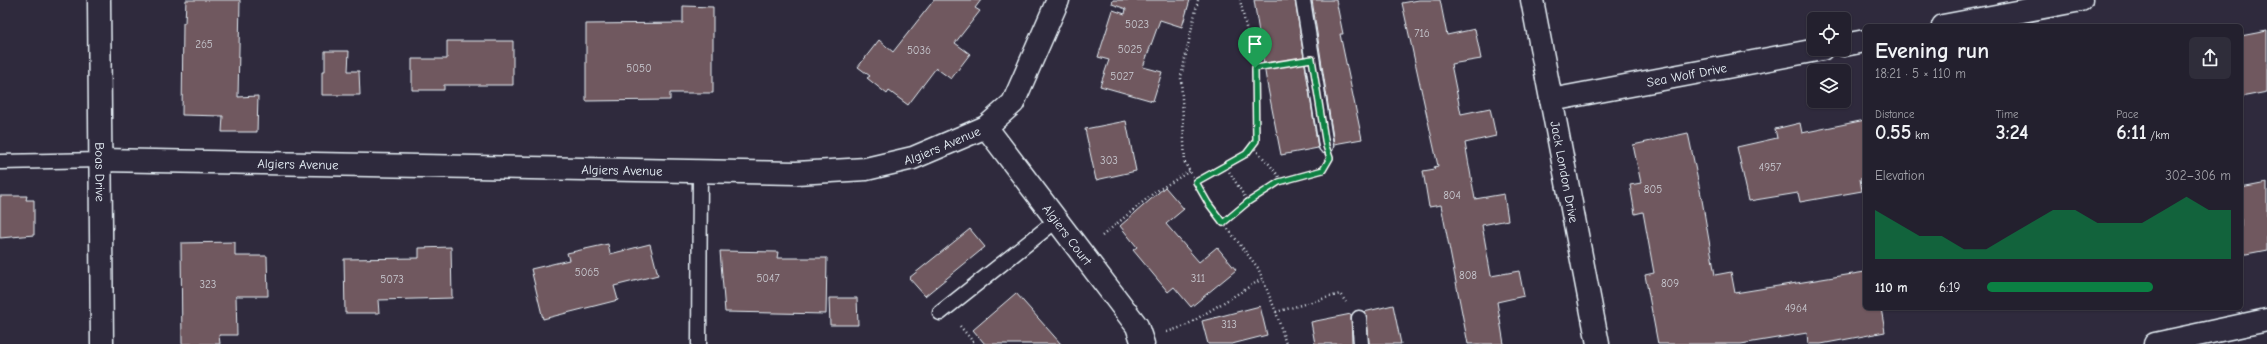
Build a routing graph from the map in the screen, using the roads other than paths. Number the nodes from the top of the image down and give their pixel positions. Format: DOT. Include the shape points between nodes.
graph roads {
  1 [pos="99,0"];
  2 [pos="1058,0"];
  3 [pos="1303,0"];
  4 [pos="1532,0"];
  5 [pos="2081,0"];
  6 [pos="1955,24"];
  7 [pos="1863,41"];
  8 [pos="1851,44"];
  9 [pos="1807,52"];
  10 [pos="1551,100"];
  11 [pos="986,127"];
  12 [pos="1326,146"];
  13 [pos="101,160"];
  14 [pos="0,162"];
  15 [pos="700,171"];
  16 [pos="1057,220"];
  17 [pos="940,313"];
  18 [pos="1359,318"];
  19 [pos="2267,320"];
  20 [pos="1143,342"];
  21 [pos="102,344"];
  22 [pos="698,344"];
  23 [pos="1361,344"];
  24 [pos="1598,344"];
  25 [pos="2155,344"];
  1 -- 13 [label="street, Boas Drive"];
  2 -- 11 [label="street, Algiers Avenue" via="1013,103"];
  3 -- 12 [label="lane"];
  4 -- 10 [label="street, Jack London Drive"];
  5 -- 6 [label="street"];
  7 -- 8 [label="street"];
  9 -- 10 [label="street, Sea Wolf Drive"];
  10 -- 24 [label="street, Jack London Drive"];
  11 -- 15 [label="street, Algiers Avenue" via="913,158 866,169 796,173"];
  11 -- 16 [label="street, Algiers Court"];
  13 -- 14 [label="lane"];
  13 -- 15 [label="street, Algiers Avenue"];
  13 -- 21 [label="street, Boas Drive"];
  15 -- 22 [label="lane"];
  16 -- 17 [label="lane"];
  16 -- 20 [label="street, Algiers Court" via="1137,326"];
  18 -- 23 [label="lane"];
  19 -- 25 [label="street"];
}
